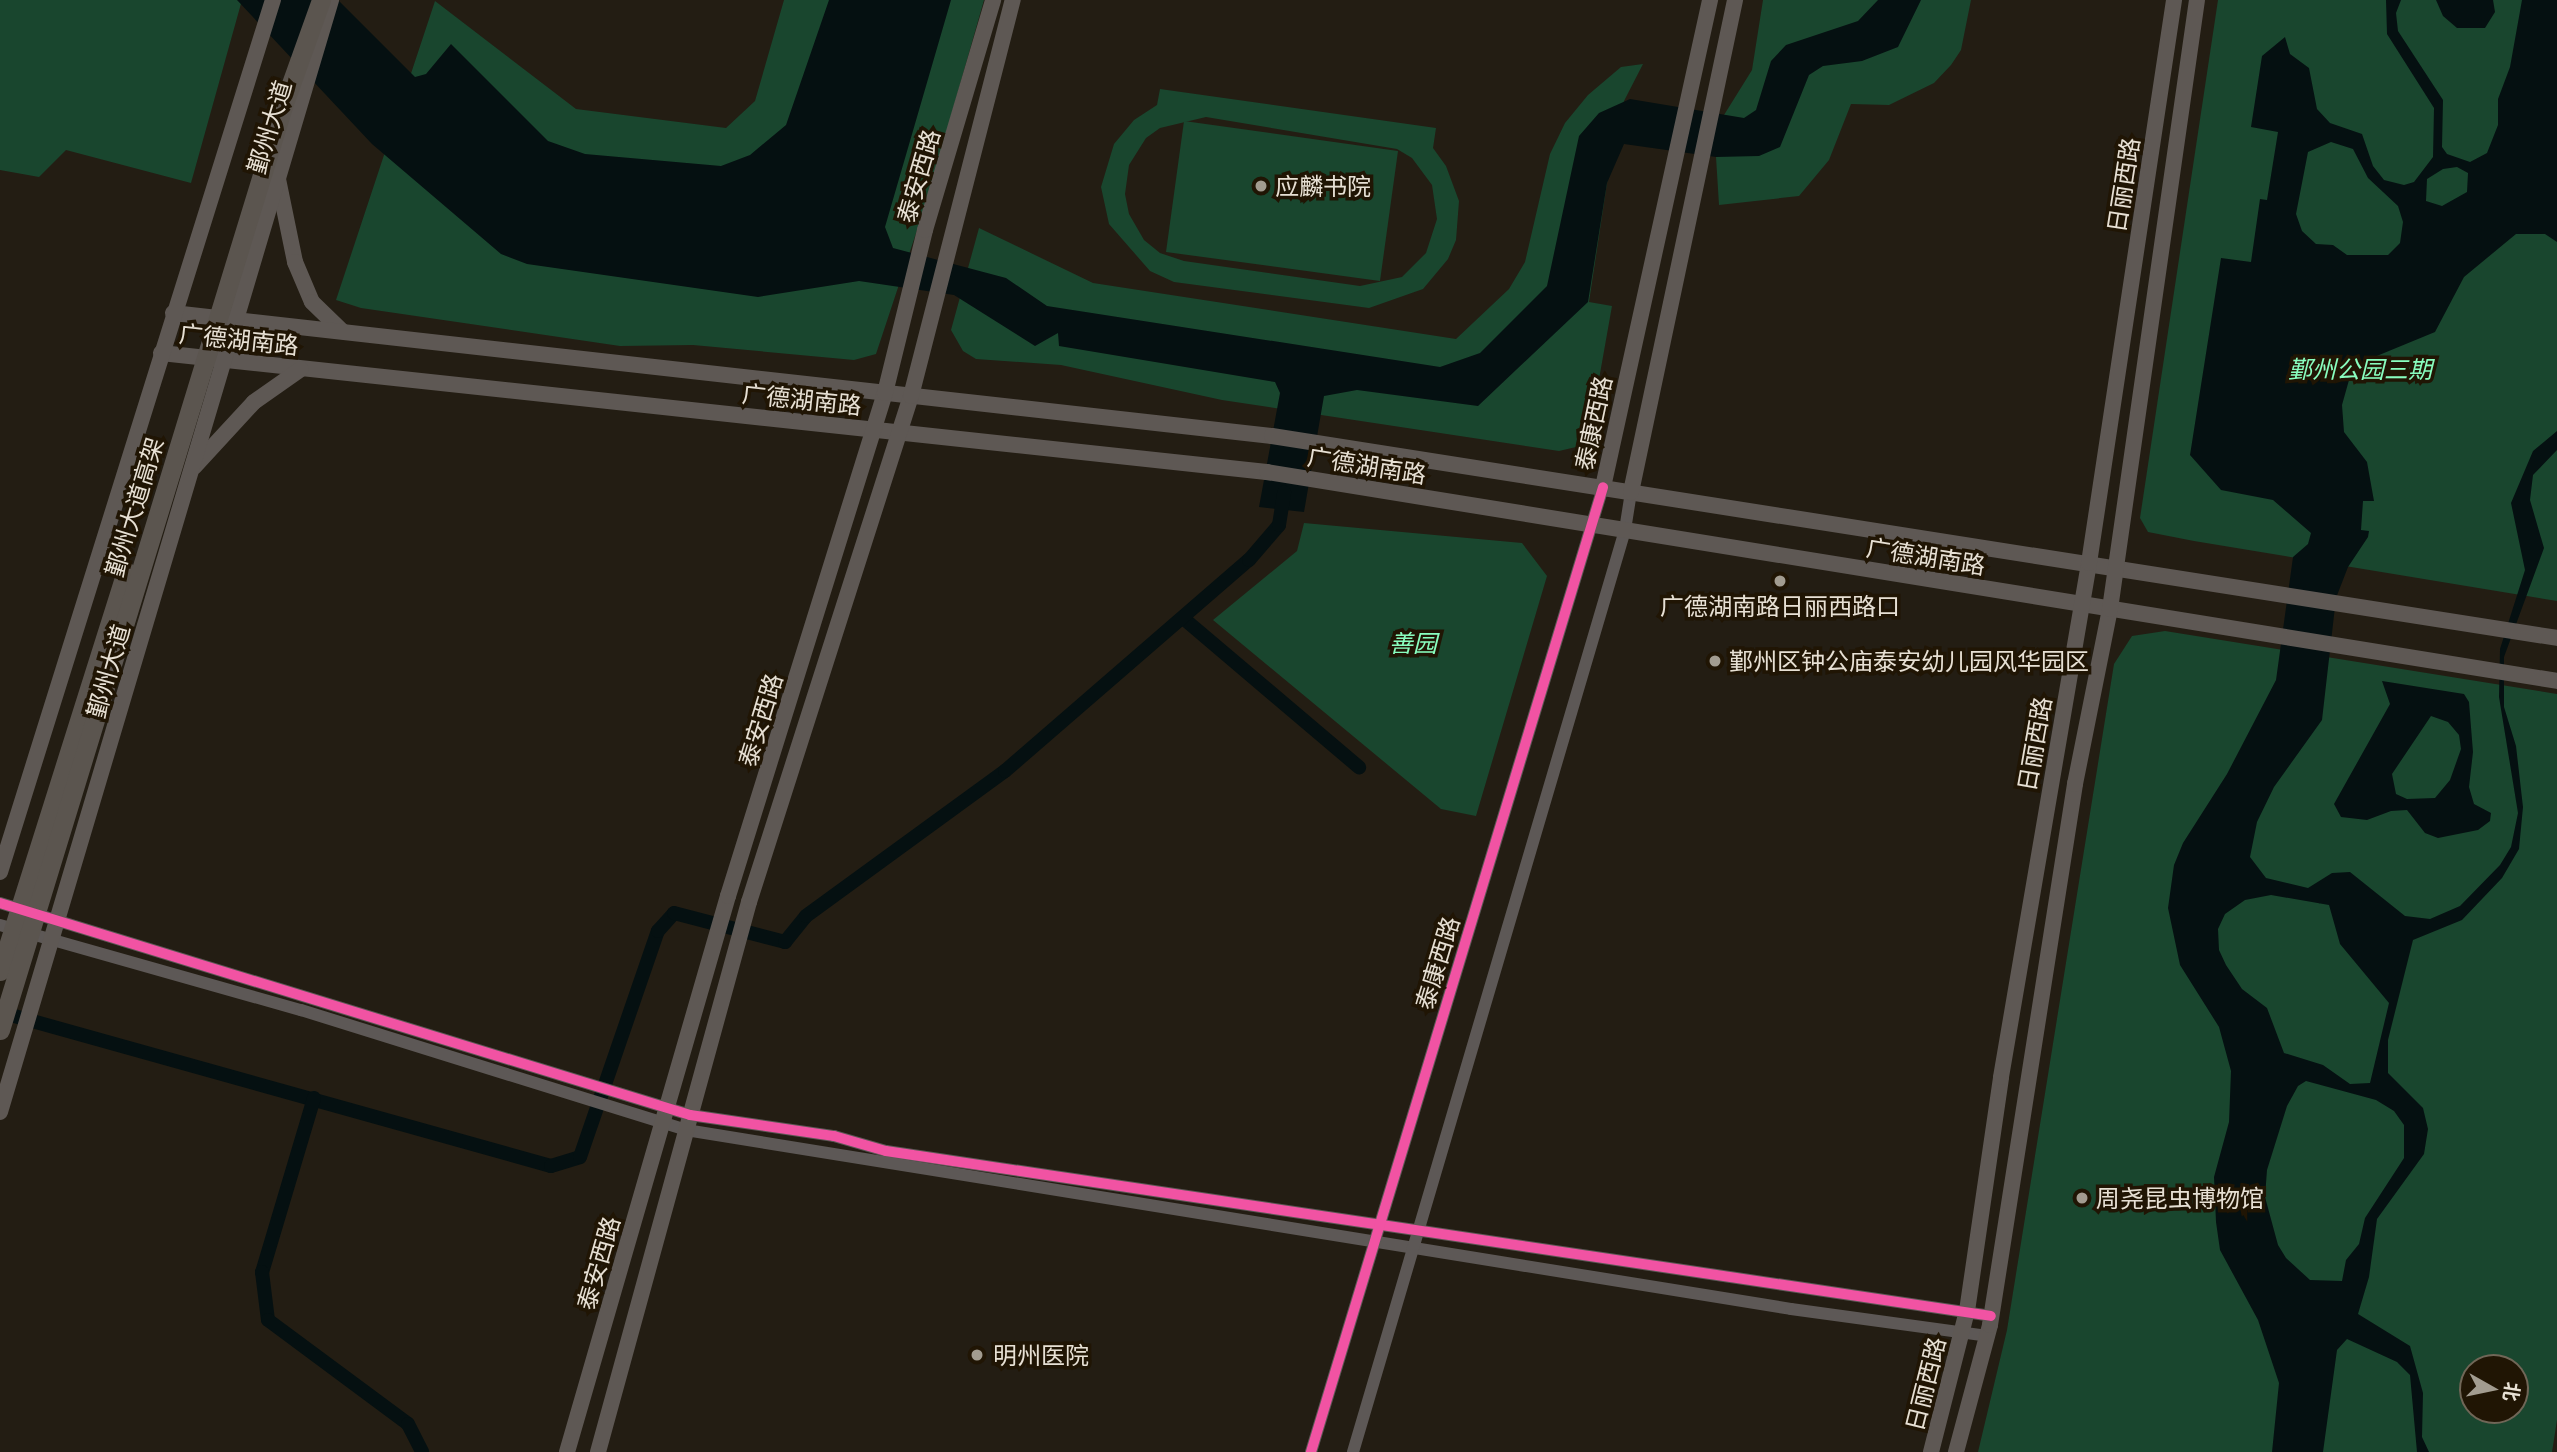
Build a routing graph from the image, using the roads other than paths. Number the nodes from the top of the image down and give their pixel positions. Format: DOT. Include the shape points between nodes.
graph roads {
  1 [pos="273,0"];
  2 [pos="308,0"];
  3 [pos="321,0"];
  4 [pos="331,0"];
  5 [pos="993,0"];
  6 [pos="1013,0"];
  7 [pos="1710,0"];
  8 [pos="1735,0"];
  9 [pos="2174,0"];
  10 [pos="2179,0"];
  11 [pos="2197,1"];
  12 [pos="278,177"];
  13 [pos="173,313"];
  14 [pos="234,319"];
  15 [pos="342,331"];
  16 [pos="161,353"];
  17 [pos="222,360"];
  18 [pos="301,369"];
  19 [pos="885,393"];
  20 [pos="911,396"];
  21 [pos="874,430"];
  22 [pos="900,432"];
  23 [pos="190,471"];
  24 [pos="1603,487"];
  25 [pos="1631,492"];
  26 [pos="1594,525"];
  27 [pos="1625,530"];
  28 [pos="2089,563"];
  29 [pos="2116,567"];
  30 [pos="2081,605"];
  31 [pos="2109,609"];
  32 [pos="2557,638"];
  33 [pos="2557,681"];
  34 [pos="0,872"];
  35 [pos="0,903"];
  36 [pos="57,923"];
  37 [pos="0,925"];
  38 [pos="52,941"];
  39 [pos="0,971"];
  40 [pos="0,1030"];
  41 [pos="0,1112"];
  42 [pos="664,1115"];
  43 [pos="688,1122"];
  44 [pos="1379,1223"];
  45 [pos="1418,1229"];
  46 [pos="1374,1240"];
  47 [pos="1413,1246"];
  48 [pos="1967,1311"];
  49 [pos="1991,1316"];
  50 [pos="1962,1331"];
  51 [pos="1987,1336"];
  52 [pos="567,1452"];
  53 [pos="598,1452"];
  54 [pos="1311,1452"];
  55 [pos="1353,1452"];
  56 [pos="1931,1452"];
  57 [pos="1956,1452"];
  1 -- 13 [label="main road, 鄞州大道"];
  2 -- 39 [label="highway, 鄞州大道高架, bridge"];
  3 -- 40 [label="highway, 鄞州大道高架, bridge" via="283,106"];
  4 -- 12 [label="main road, 鄞州大道"];
  5 -- 19 [label="main road, 泰安西路" via="923,240"];
  6 -- 20 [label="main road, 泰安西路"];
  7 -- 24 [label="main road, 泰康西路"];
  8 -- 25 [label="main road, 泰康西路"];
  9 -- 28 [label="main road, 日丽西路"];
  10 -- 11 [label="main road"];
  11 -- 29 [label="main road, 日丽西路"];
  12 -- 14 [label="main road, 鄞州大道"];
  12 -- 15 [label="main road" via="299,272 312,302"];
  13 -- 14 [label="main road, 广德湖南路"];
  13 -- 16 [label="main road, 鄞州大道"];
  14 -- 15 [label="main road, 广德湖南路"];
  14 -- 17 [label="main road, 鄞州大道"];
  15 -- 19 [label="main road, 广德湖南路"];
  16 -- 17 [label="main road, 广德湖南路"];
  16 -- 34 [label="main road, 鄞州大道"];
  17 -- 18 [label="main road, 广德湖南路"];
  17 -- 23 [label="main road, 鄞州大道"];
  18 -- 21 [label="main road, 广德湖南路"];
  18 -- 23 [label="main road" via="254,402"];
  19 -- 20 [label="main road, 广德湖南路"];
  19 -- 21 [label="main road, 泰安西路"];
  20 -- 22 [label="main road, 泰安西路"];
  20 -- 24 [label="main road, 广德湖南路" via="1272,436"];
  21 -- 22 [label="main road, 广德湖南路"];
  21 -- 42 [label="main road, 泰安西路"];
  22 -- 26 [label="main road, 广德湖南路" via="1267,472"];
  22 -- 43 [label="main road, 泰安西路" via="749,902"];
  23 -- 36 [label="main road, 鄞州大道"];
  24 -- 25 [label="main road, 广德湖南路"];
  24 -- 26 [label="street, 泰康西路"];
  25 -- 27 [label="street, 泰康西路"];
  25 -- 28 [label="main road, 广德湖南路"];
  26 -- 27 [label="main road, 广德湖南路"];
  26 -- 44 [label="street, 泰康西路"];
  27 -- 30 [label="main road, 广德湖南路"];
  27 -- 45 [label="street, 泰康西路"];
  28 -- 29 [label="main road, 广德湖南路"];
  28 -- 30 [label="main road, 日丽西路"];
  29 -- 31 [label="main road, 日丽西路"];
  29 -- 32 [label="main road, 广德湖南路"];
  30 -- 31 [label="main road, 广德湖南路"];
  30 -- 48 [label="main road, 日丽西路" via="2001,1077"];
  31 -- 33 [label="main road, 广德湖南路"];
  31 -- 49 [label="main road, 日丽西路" via="2075,783"];
  35 -- 36 [label="street"];
  36 -- 38 [label="main road, 鄞州大道"];
  36 -- 42 [label="street"];
  37 -- 38 [label="street"];
  38 -- 41 [label="main road, 鄞州大道"];
  38 -- 42 [label="street" via="301,1010 627,1112"];
  42 -- 43 [label="street"];
  42 -- 52 [label="main road, 泰安西路"];
  43 -- 44 [label="street" via="834,1136 886,1151"];
  43 -- 46 [label="street"];
  43 -- 53 [label="main road, 泰安西路"];
  44 -- 45 [label="street"];
  44 -- 46 [label="street, 泰康西路"];
  45 -- 47 [label="street, 泰康西路"];
  45 -- 48 [label="street"];
  46 -- 47 [label="street"];
  46 -- 54 [label="street, 泰康西路"];
  47 -- 50 [label="street" via="1791,1309"];
  47 -- 55 [label="street, 泰康西路"];
  48 -- 49 [label="street"];
  48 -- 50 [label="main road, 日丽西路"];
  49 -- 51 [label="main road, 日丽西路"];
  50 -- 51 [label="street"];
  50 -- 56 [label="main road, 日丽西路"];
  51 -- 57 [label="main road, 日丽西路"];
}
